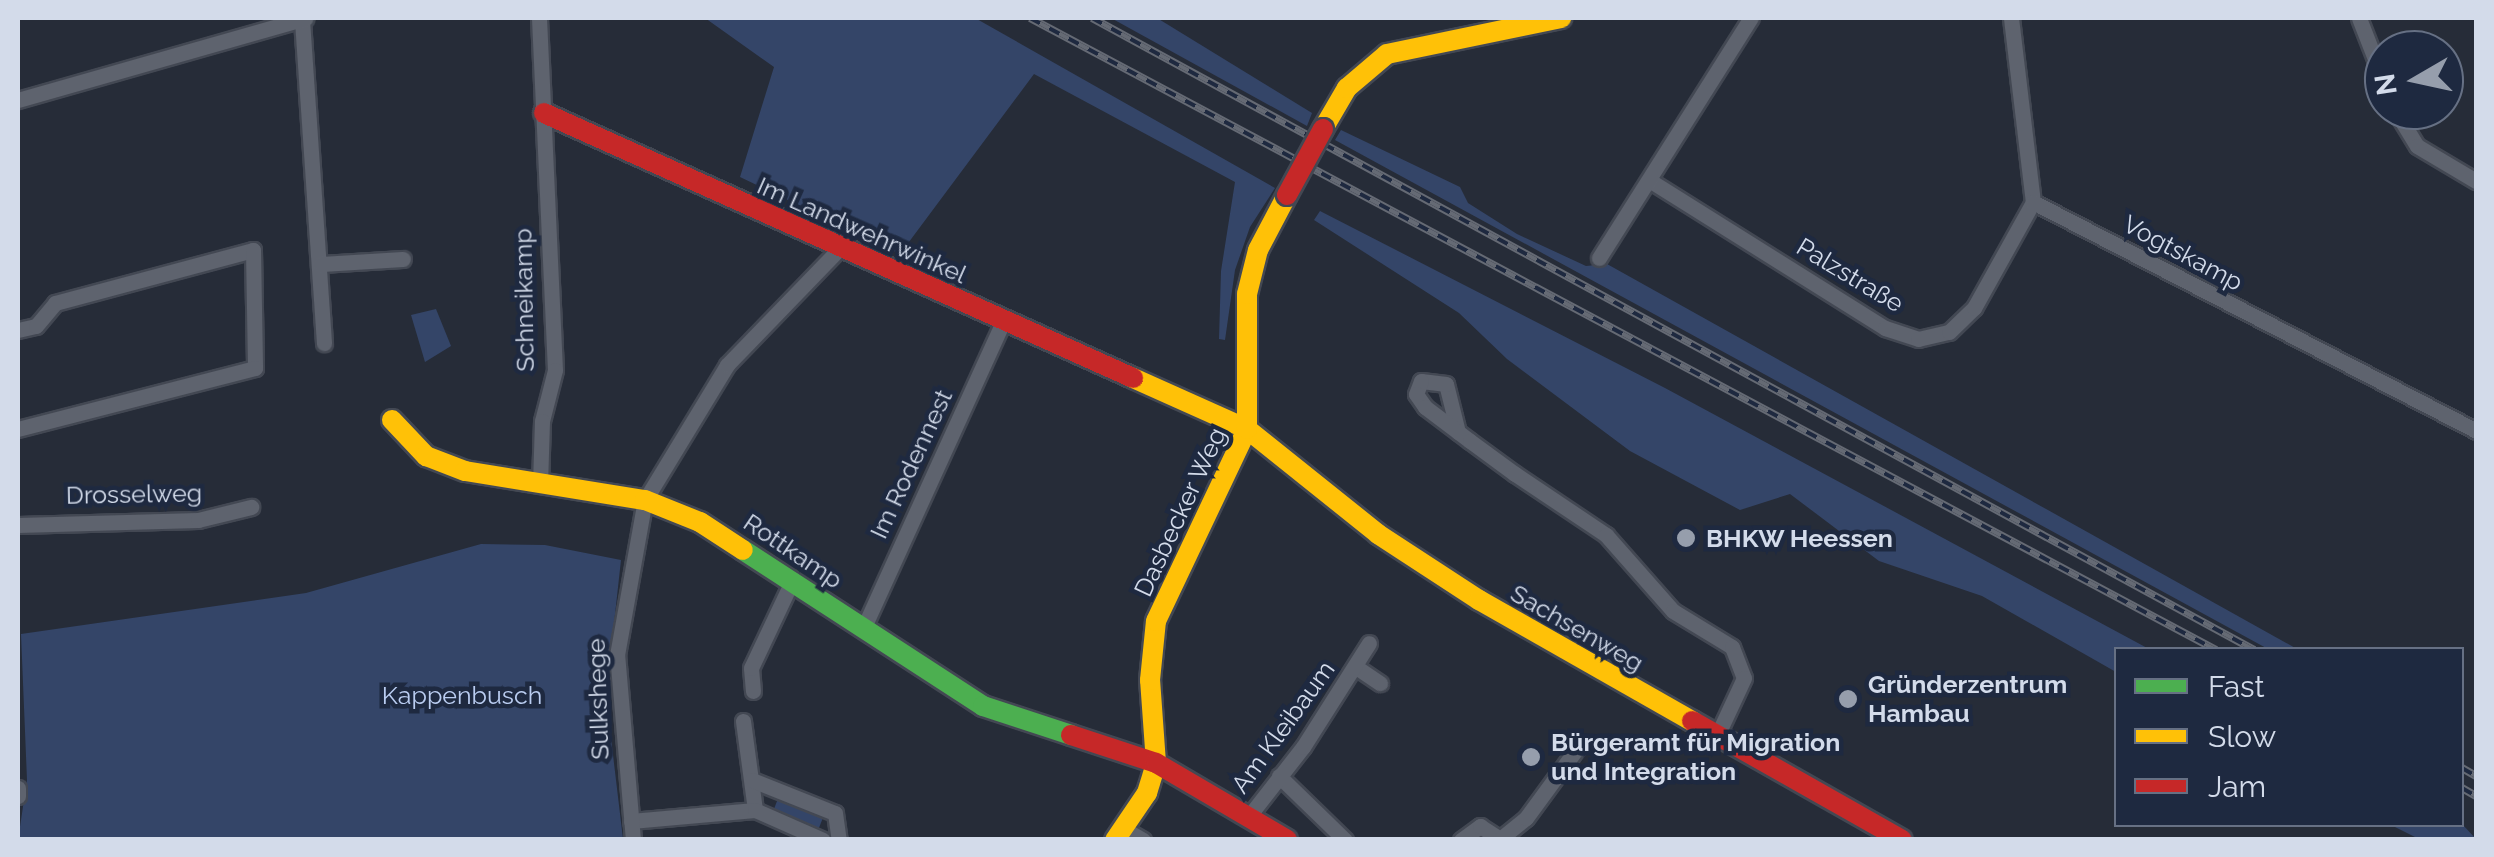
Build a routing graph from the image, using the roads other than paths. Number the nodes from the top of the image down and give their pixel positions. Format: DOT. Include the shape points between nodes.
graph roads {
  1 [pos="540,18"];
  2 [pos="1561,18"];
  3 [pos="1751,18"];
  4 [pos="2012,18"];
  5 [pos="296,20"];
  6 [pos="18,100"];
  7 [pos="544,113"];
  8 [pos="2407,130"];
  9 [pos="1649,180"];
  10 [pos="2476,181"];
  11 [pos="2033,202"];
  12 [pos="840,248"];
  13 [pos="1599,258"];
  14 [pos="403,259"];
  15 [pos="321,264"];
  16 [pos="1004,320"];
  17 [pos="18,330"];
  18 [pos="324,342"];
  19 [pos="392,420"];
  20 [pos="1247,428"];
  21 [pos="18,429"];
  22 [pos="1458,432"];
  23 [pos="2476,432"];
  24 [pos="540,486"];
  25 [pos="645,500"];
  26 [pos="251,506"];
  27 [pos="18,525"];
  28 [pos="793,579"];
  29 [pos="863,629"];
  30 [pos="1370,644"];
  31 [pos="1356,668"];
  32 [pos="1380,683"];
  33 [pos="754,692"];
  34 [pos="744,721"];
  35 [pos="1718,736"];
  36 [pos="1578,747"];
  37 [pos="1156,762"];
  38 [pos="1279,776"];
  39 [pos="752,780"];
  40 [pos="18,788"];
  41 [pos="18,796"];
  42 [pos="755,810"];
  43 [pos="1249,816"];
  44 [pos="632,822"];
  45 [pos="1128,836"];
  46 [pos="633,840"];
  47 [pos="823,840"];
  48 [pos="838,840"];
  49 [pos="1287,840"];
  50 [pos="1346,840"];
  51 [pos="1462,840"];
  52 [pos="1902,840"];
  1 -- 7 [label="street"];
  2 -- 20 [label="street, Dasbecker Weg, bridge" via="1387,54 1347,88 1258,250 1247,294"];
  3 -- 9 [label="street"];
  4 -- 11 [label="street"];
  5 -- 6 [label="street"];
  5 -- 15 [label="street"];
  7 -- 12 [label="street, Im Landwehrwinkel"];
  7 -- 24 [label="street, Schneikamp" via="554,370 542,422"];
  8 -- 10 [label="street" via="2418,146"];
  9 -- 11 [label="street, Palzstraße" via="1886,328 1918,338 1949,332 1974,308"];
  9 -- 13 [label="street"];
  11 -- 23 [label="street, Vogtskamp"];
  12 -- 16 [label="street, Im Landwehrwinkel"];
  12 -- 25 [label="street" via="727,365"];
  14 -- 15 [label="street"];
  15 -- 18 [label="street"];
  16 -- 20 [label="street, Im Landwehrwinkel"];
  16 -- 29 [label="street, Im Rodennest"];
  17 -- 21 [label="street" via="36,326 55,303 253,250 255,368"];
  19 -- 24 [label="street, Rottkamp" via="426,456"];
  20 -- 35 [label="street, Sachsenweg" via="1420,563"];
  20 -- 37 [label="street, Dasbecker Weg" via="1156,621 1150,680"];
  22 -- 35 [label="street" via="1606,535 1673,611 1732,647 1744,668 1742,690"];
  24 -- 25 [label="street, Rottkamp"];
  25 -- 28 [label="street, Rottkamp" via="733,540"];
  25 -- 44 [label="street, Sulkshege" via="617,656"];
  26 -- 27 [label="street, Drosselweg" via="198,520"];
  28 -- 29 [label="street, Rottkamp"];
  28 -- 33 [label="street" via="751,668"];
  29 -- 37 [label="street, Rottkamp" via="982,706"];
  30 -- 31 [label="street, Am Kleibaum"];
  31 -- 32 [label="street, Am Kleibaum"];
  31 -- 38 [label="street, Am Kleibaum"];
  34 -- 39 [label="street"];
  35 -- 52 [label="street, Sachsenweg"];
  36 -- 51 [label="street" via="1526,818 1500,839 1480,826"];
  37 -- 43 [label="street, Rottkamp"];
  37 -- 45 [label="street, Dasbecker Weg"];
  38 -- 43 [label="street, Am Kleibaum"];
  38 -- 50 [label="street"];
  39 -- 42 [label="street"];
  39 -- 48 [label="street" via="835,814"];
  40 -- 41 [label="street"];
  42 -- 44 [label="street"];
  42 -- 47 [label="street"];
  43 -- 49 [label="street, Rottkamp"];
  44 -- 46 [label="street, Sulkshege"];
}
